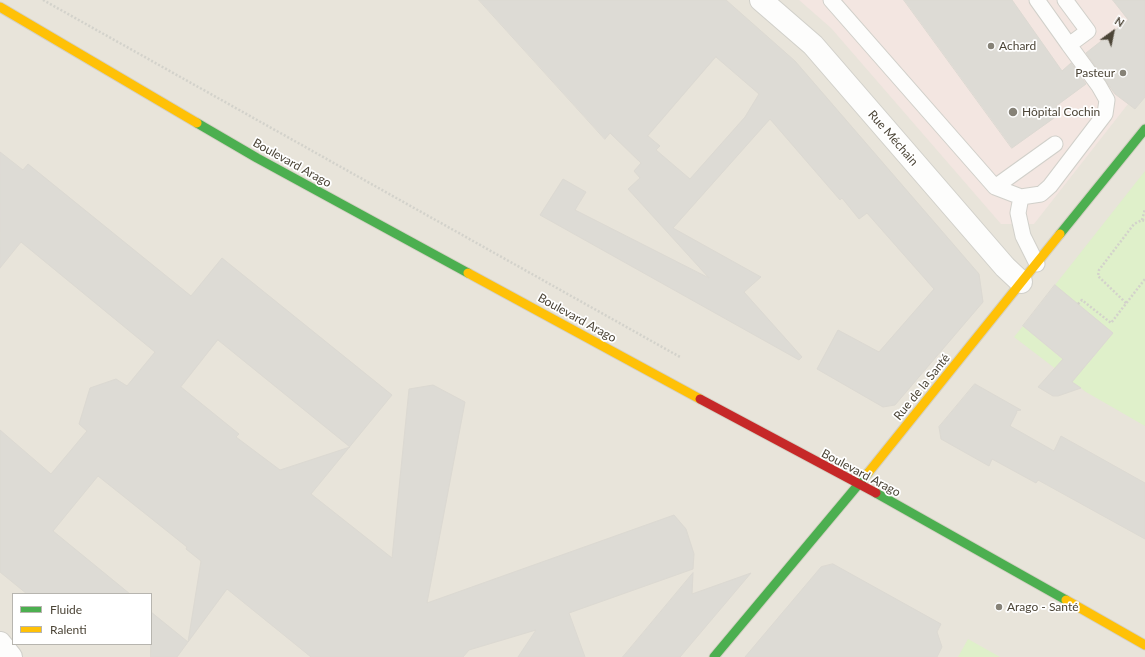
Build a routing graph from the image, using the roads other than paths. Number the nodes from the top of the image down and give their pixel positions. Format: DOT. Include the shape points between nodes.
graph roads {
  1 [pos="761,0"];
  2 [pos="831,0"];
  3 [pos="1036,0"];
  4 [pos="1065,0"];
  5 [pos="0,7"];
  6 [pos="1069,45"];
  7 [pos="1145,129"];
  8 [pos="1055,144"];
  9 [pos="996,187"];
  10 [pos="1021,197"];
  11 [pos="1037,264"];
  12 [pos="1021,282"];
  13 [pos="859,484"];
  14 [pos="0,643"];
  15 [pos="1145,645"];
  16 [pos="11,657"];
  17 [pos="714,657"];
  1 -- 12 [label="street, Rue Méchain" via="813,45"];
  2 -- 9 [label="lane"];
  3 -- 6 [label="lane"];
  4 -- 6 [label="lane" via="1088,31"];
  5 -- 13 [label="main road, Boulevard Arago" via="257,158"];
  6 -- 10 [label="lane" via="1107,100 1105,114 1050,186 1041,194"];
  7 -- 11 [label="main road, Rue de la Santé"];
  8 -- 9 [label="lane"];
  9 -- 10 [label="lane"];
  10 -- 11 [label="lane" via="1018,213 1023,236"];
  11 -- 12 [label="main road, Rue de la Santé"];
  12 -- 13 [label="main road, Rue de la Santé"];
  13 -- 15 [label="main road, Boulevard Arago"];
  13 -- 17 [label="main road, Rue de la Santé"];
  14 -- 16 [label="street"];
}
